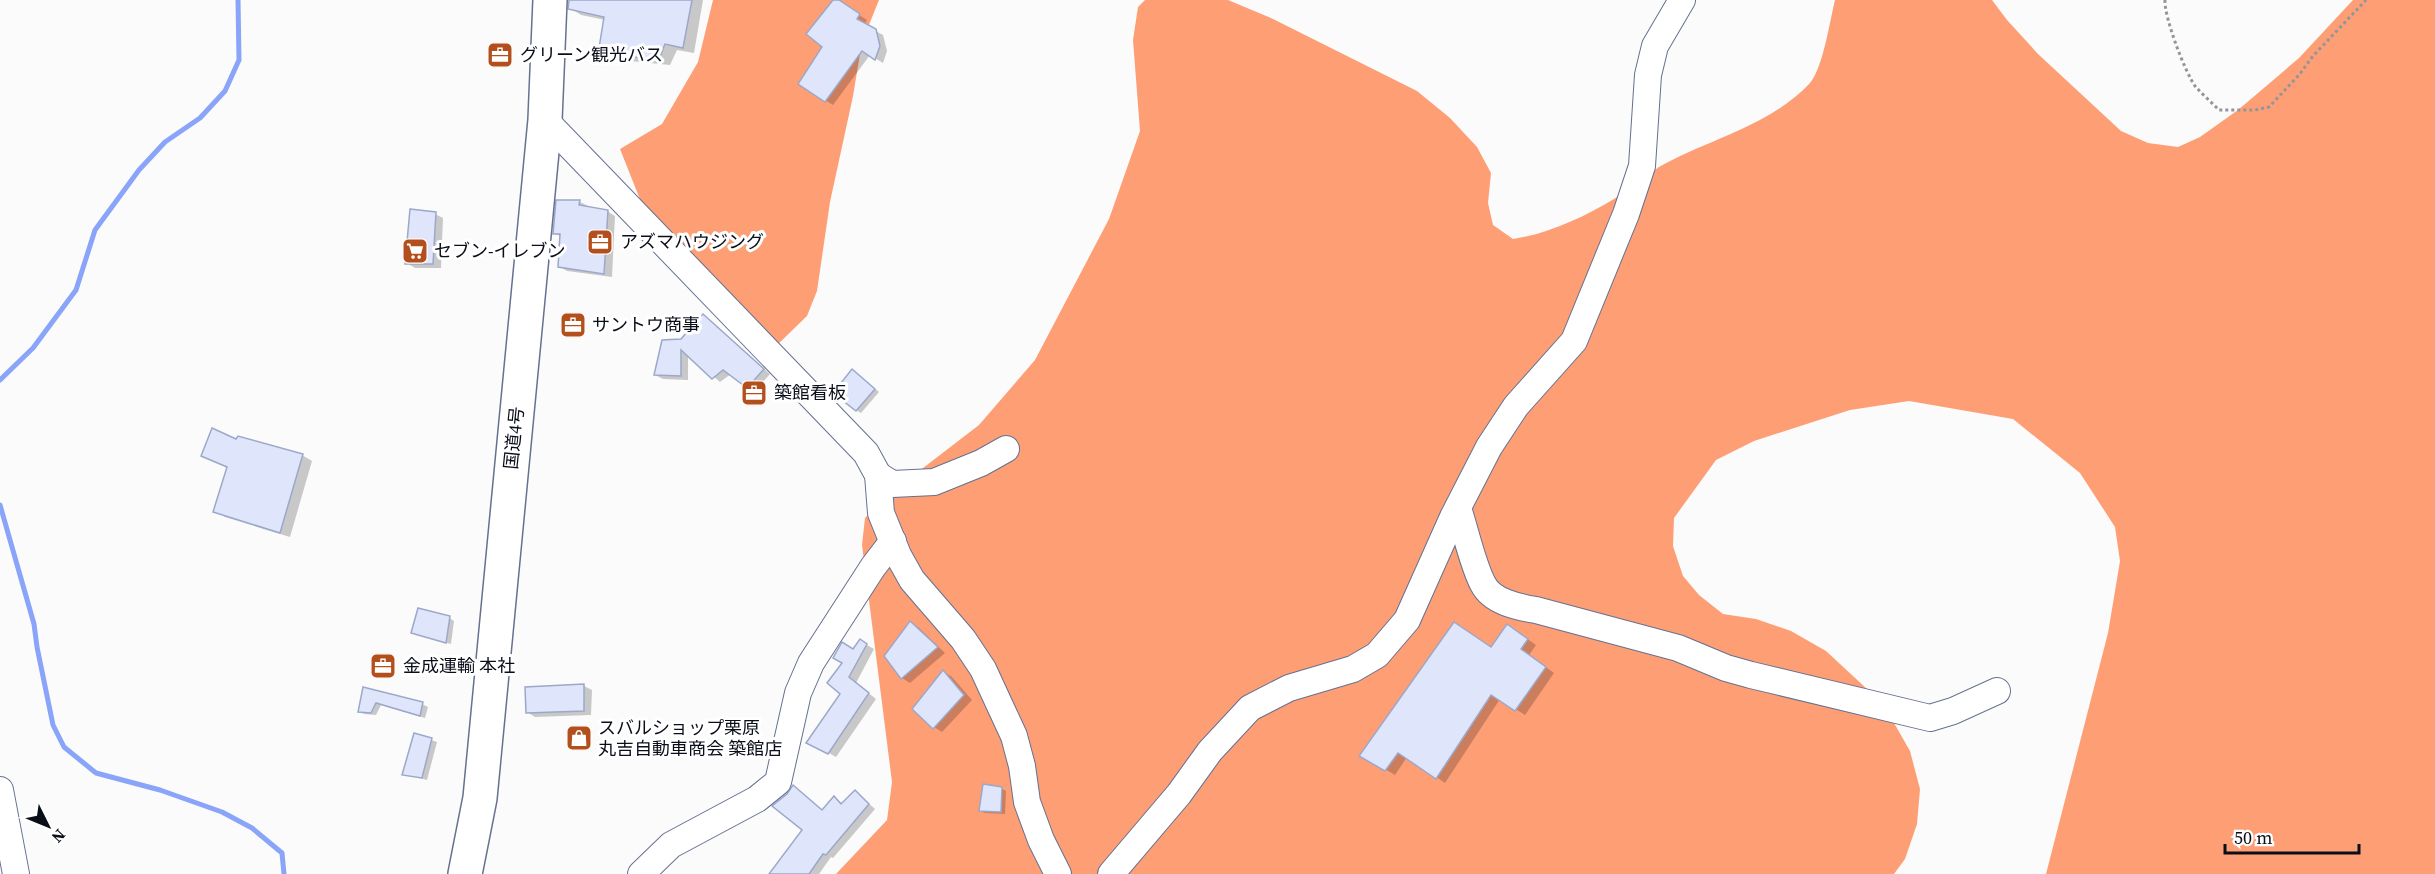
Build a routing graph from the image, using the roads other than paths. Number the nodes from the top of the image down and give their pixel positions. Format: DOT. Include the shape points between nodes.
graph roads {
  1 [pos="550,0"];
  2 [pos="1682,0"];
  3 [pos="545,120"];
  4 [pos="1006,449"];
  5 [pos="878,475"];
  6 [pos="1458,508"];
  7 [pos="893,541"];
  8 [pos="1997,691"];
  9 [pos="0,790"];
  10 [pos="16,874"];
  11 [pos="465,874"];
  12 [pos="641,874"];
  13 [pos="1058,874"];
  14 [pos="1111,874"];
  1 -- 3 [label="highway, 国道4号"];
  2 -- 6 [label="street" via="1655,46 1648,75 1642,166 1574,341 1516,406 1489,447"];
  3 -- 5 [label="street" via="866,453"];
  3 -- 11 [label="highway, 国道4号" via="480,798"];
  4 -- 5 [label="street" via="934,482 892,484"];
  5 -- 7 [label="street" via="881,513"];
  6 -- 8 [label="street" via="1483,586 1516,607 1678,648 1751,675 1930,718"];
  6 -- 14 [label="street" via="1407,620 1377,656 1353,669 1289,688 1250,708 1210,751"];
  7 -- 12 [label="street" via="811,663 798,693 778,782 757,799 670,845"];
  7 -- 13 [label="street" via="912,580 984,669 1014,736 1027,802"];
  9 -- 10 [label="street"];
}
